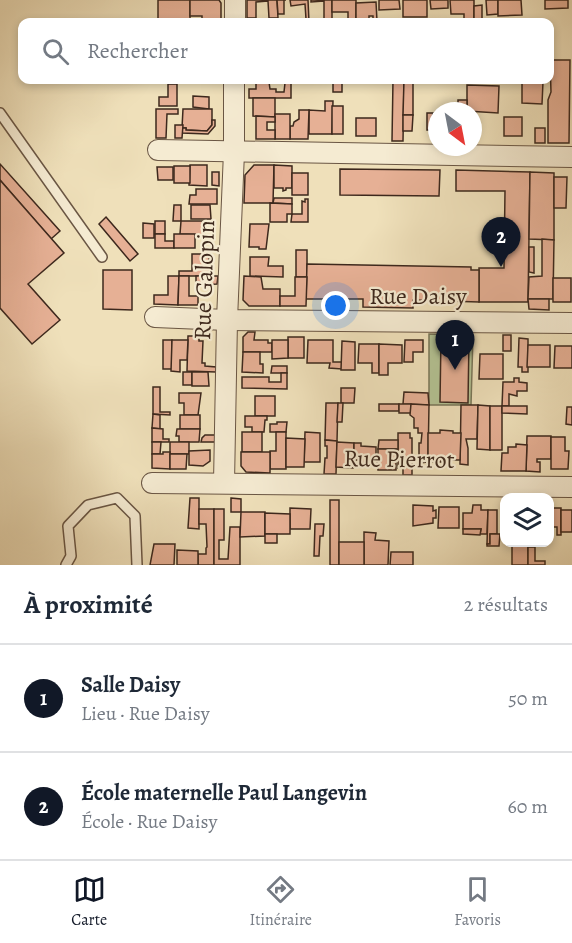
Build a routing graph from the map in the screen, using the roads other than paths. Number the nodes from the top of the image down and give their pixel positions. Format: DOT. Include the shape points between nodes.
graph roads {
  1 [pos="235,0"];
  2 [pos="235,18"];
  3 [pos="234,84"];
  4 [pos="0,113"];
  5 [pos="158,150"];
  6 [pos="234,152"];
  7 [pos="572,157"];
  8 [pos="102,257"];
  9 [pos="155,318"];
  10 [pos="227,320"];
  11 [pos="572,323"];
  12 [pos="152,483"];
  13 [pos="224,483"];
  14 [pos="572,487"];
  15 [pos="66,565"];
  16 [pos="137,565"];
  1 -- 2 [label="street"];
  3 -- 6 [label="street, Rue Galopin"];
  4 -- 8 [label="lane"];
  5 -- 6 [label="street"];
  6 -- 7 [label="street" via="330,160"];
  6 -- 10 [label="street, Rue Galopin"];
  9 -- 10 [label="street, Rue Daisy"];
  10 -- 11 [label="street, Rue Daisy"];
  10 -- 13 [label="street, Rue Galopin"];
  12 -- 13 [label="street, Rue Pierrot"];
  13 -- 14 [label="street, Rue Pierrot"];
  15 -- 16 [label="lane" via="70,556 68,526 88,505 117,498 135,516"];
}
